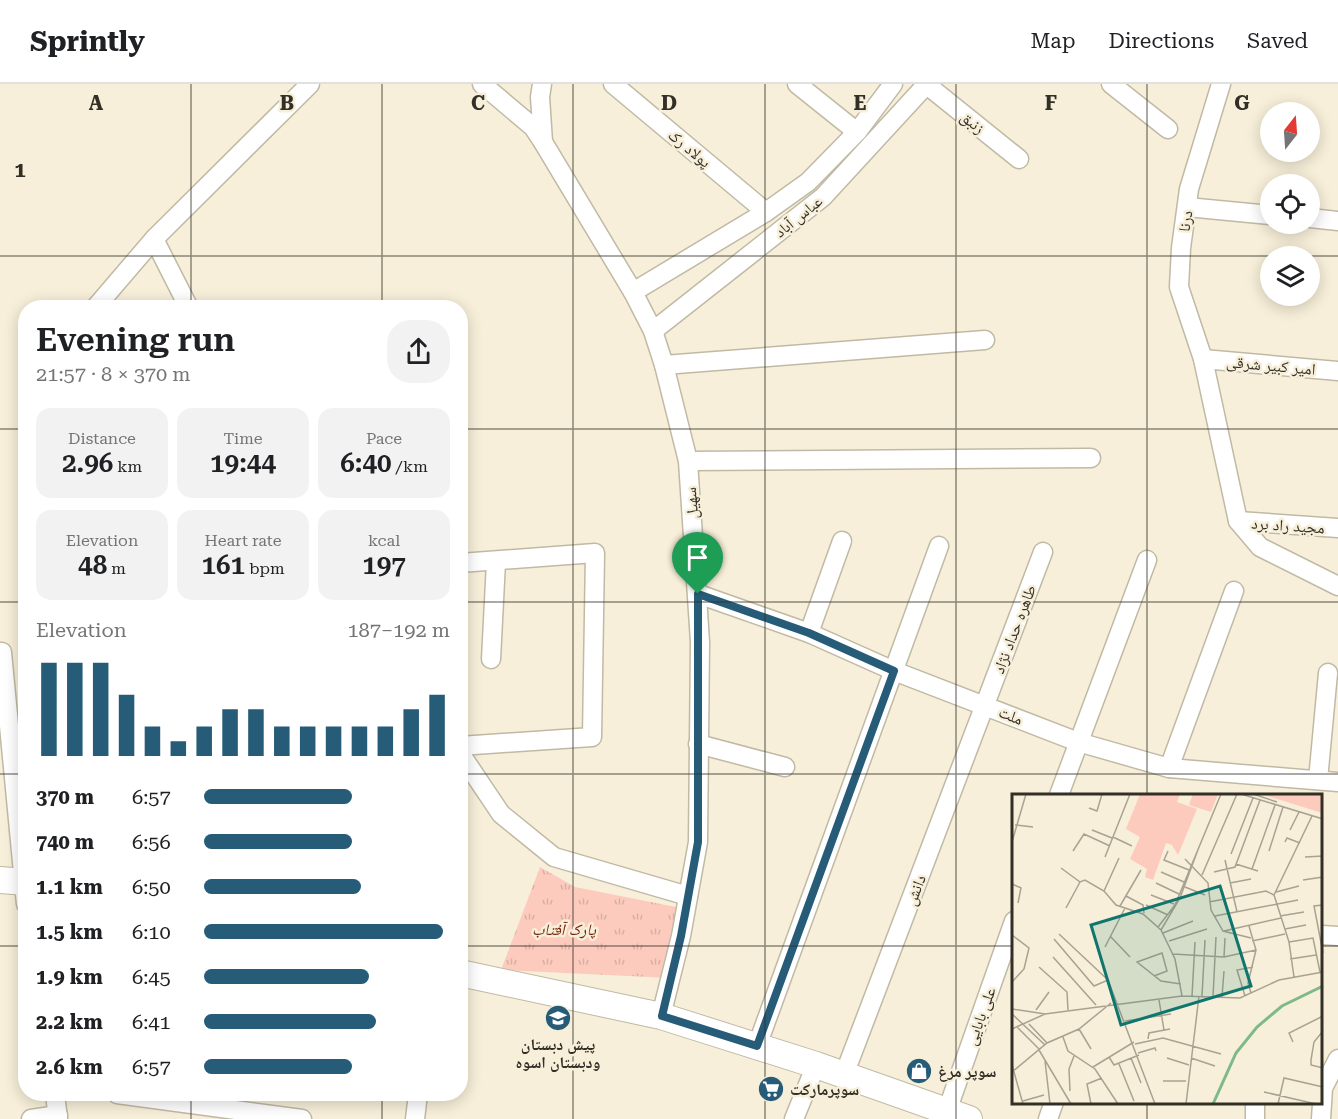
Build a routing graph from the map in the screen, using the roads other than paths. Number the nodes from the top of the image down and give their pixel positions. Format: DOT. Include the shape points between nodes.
graph roads {
  1 [pos="310,84"];
  2 [pos="482,84"];
  3 [pos="542,84"];
  4 [pos="613,84"];
  5 [pos="796,84"];
  6 [pos="893,84"];
  7 [pos="927,84"];
  8 [pos="1111,84"];
  9 [pos="1221,84"];
  10 [pos="1168,129"];
  11 [pos="857,132"];
  12 [pos="543,142"];
  13 [pos="1019,159"];
  14 [pos="1187,207"];
  15 [pos="766,212"];
  16 [pos="1260,214"];
  17 [pos="1320,219"];
  18 [pos="1338,221"];
  19 [pos="154,239"];
  20 [pos="633,292"];
  21 [pos="102,300"];
  22 [pos="185,300"];
  23 [pos="652,331"];
  24 [pos="985,340"];
  25 [pos="1203,359"];
  26 [pos="664,365"];
  27 [pos="1338,371"];
  28 [pos="1090,458"];
  29 [pos="688,461"];
  30 [pos="1238,522"];
  31 [pos="1338,528"];
  32 [pos="842,541"];
  33 [pos="939,546"];
  34 [pos="1043,552"];
  35 [pos="1147,560"];
  36 [pos="496,562"];
  37 [pos="468,563"];
  38 [pos="1338,586"];
  39 [pos="1234,591"];
  40 [pos="698,594"];
  41 [pos="809,633"];
  42 [pos="1,646"];
  43 [pos="491,659"];
  44 [pos="894,671"];
  45 [pos="1328,673"];
  46 [pos="986,705"];
  47 [pos="1078,742"];
  48 [pos="698,744"];
  49 [pos="468,745"];
  50 [pos="468,765"];
  51 [pos="785,767"];
  52 [pos="1169,768"];
  53 [pos="1318,780"];
  54 [pos="1338,782"];
  55 [pos="1059,794"];
  56 [pos="18,887"];
  57 [pos="688,896"];
  58 [pos="1012,928"];
  59 [pos="1323,935"];
  60 [pos="1338,936"];
  61 [pos="468,975"];
  62 [pos="662,1016"];
  63 [pos="757,1046"];
  64 [pos="1338,1059"];
  65 [pos="816,1065"];
  66 [pos="844,1076"];
  67 [pos="1323,1088"];
  68 [pos="56,1101"];
  69 [pos="169,1101"];
  70 [pos="417,1101"];
  71 [pos="1053,1104"];
  72 [pos="1322,1104"];
  73 [pos="958,1115"];
  74 [pos="58,1117"];
  75 [pos="31,1119"];
  76 [pos="302,1119"];
  77 [pos="415,1119"];
  78 [pos="794,1119"];
  79 [pos="1048,1119"];
  80 [pos="1321,1119"];
  1 -- 19 [label="street"];
  2 -- 12 [label="street, سهیل" via="532,127"];
  3 -- 12 [label="street"];
  4 -- 15 [label="street, پولاد رک"];
  5 -- 11 [label="street"];
  6 -- 11 [label="street, عباس آباد"];
  7 -- 13 [label="street, زنبق"];
  7 -- 23 [label="street, عباس آباد" via="823,197"];
  8 -- 10 [label="street"];
  9 -- 14 [label="street, درنا"];
  11 -- 15 [label="street, عباس آباد" via="808,182"];
  12 -- 20 [label="street, سهیل"];
  14 -- 16 [label="street"];
  14 -- 25 [label="street, درنا" via="1179,287"];
  15 -- 20 [label="street, عباس آباد"];
  17 -- 18 [label="street"];
  19 -- 21 [label="street"];
  19 -- 22 [label="street"];
  20 -- 23 [label="street, سهیل"];
  23 -- 26 [label="street, سهیل"];
  24 -- 26 [label="street"];
  25 -- 27 [label="street, امیر کبیر شرقی"];
  25 -- 30 [label="street, درنا"];
  26 -- 29 [label="street, سهیل"];
  28 -- 29 [label="street"];
  29 -- 40 [label="street, سهیل"];
  30 -- 31 [label="street, مجید راد برد"];
  30 -- 38 [label="street" via="1260,547"];
  32 -- 41 [label="street"];
  33 -- 44 [label="street"];
  34 -- 46 [label="street, طاهره حداد نژاد"];
  35 -- 47 [label="street"];
  36 -- 37 [label="street"];
  36 -- 43 [label="street"];
  36 -- 49 [label="street" via="595,553 592,737"];
  39 -- 52 [label="street"];
  40 -- 41 [label="street, ملت"];
  40 -- 48 [label="street, سهیل"];
  41 -- 44 [label="street, ملت"];
  42 -- 56 [label="street"];
  44 -- 46 [label="street, ملت"];
  44 -- 63 [label="street"];
  45 -- 53 [label="street"];
  46 -- 47 [label="street, ملت"];
  46 -- 66 [label="street, دانش"];
  47 -- 52 [label="street, ملت"];
  47 -- 55 [label="street"];
  48 -- 51 [label="street"];
  48 -- 57 [label="street, سهیل" via="698,842"];
  50 -- 57 [label="street" via="501,814 554,857"];
  52 -- 53 [label="street, ملت"];
  53 -- 54 [label="street, ملت"];
  57 -- 62 [label="street, سهیل"];
  58 -- 73 [label="street, علی بابایی"];
  59 -- 60 [label="street"];
  61 -- 62 [label="main road"];
  62 -- 63 [label="main road"];
  63 -- 65 [label="main road"];
  64 -- 67 [label="street"];
  65 -- 66 [label="main road"];
  65 -- 78 [label="street"];
  66 -- 73 [label="main road"];
  68 -- 74 [label="street"];
  69 -- 76 [label="street"];
  70 -- 77 [label="street"];
  71 -- 79 [label="street"];
  72 -- 80 [label="street"];
  74 -- 75 [label="street"];
}
